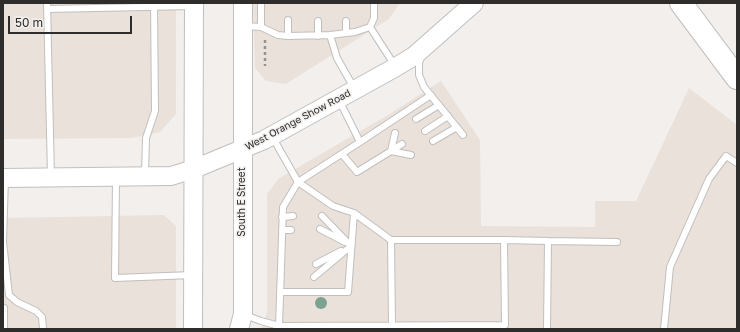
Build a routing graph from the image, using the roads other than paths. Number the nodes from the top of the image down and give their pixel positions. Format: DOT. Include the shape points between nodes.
graph roads {
  1 [pos="243,3"];
  2 [pos="261,3"];
  3 [pos="374,3"];
  4 [pos="474,3"];
  5 [pos="681,3"];
  6 [pos="194,4"];
  7 [pos="154,5"];
  8 [pos="47,6"];
  9 [pos="288,20"];
  10 [pos="318,21"];
  11 [pos="346,21"];
  12 [pos="243,26"];
  13 [pos="261,27"];
  14 [pos="370,27"];
  15 [pos="346,33"];
  16 [pos="330,35"];
  17 [pos="288,36"];
  18 [pos="318,36"];
  19 [pos="428,44"];
  20 [pos="396,67"];
  21 [pos="737,78"];
  22 [pos="355,90"];
  23 [pos="431,95"];
  24 [pos="338,99"];
  25 [pos="439,105"];
  26 [pos="448,116"];
  27 [pos="416,119"];
  28 [pos="457,127"];
  29 [pos="425,131"];
  30 [pos="395,133"];
  31 [pos="463,135"];
  32 [pos="272,136"];
  33 [pos="433,141"];
  34 [pos="360,142"];
  35 [pos="402,144"];
  36 [pos="242,150"];
  37 [pos="392,151"];
  38 [pos="342,154"];
  39 [pos="411,155"];
  40 [pos="737,163"];
  41 [pos="194,169"];
  42 [pos="116,176"];
  43 [pos="145,176"];
  44 [pos="51,177"];
  45 [pos="4,178"];
  46 [pos="298,182"];
  47 [pos="354,213"];
  48 [pos="293,216"];
  49 [pos="322,216"];
  50 [pos="282,217"];
  51 [pos="320,229"];
  52 [pos="282,230"];
  53 [pos="291,230"];
  54 [pos="390,240"];
  55 [pos="504,240"];
  56 [pos="548,241"];
  57 [pos="617,242"];
  58 [pos="351,246"];
  59 [pos="282,247"];
  60 [pos="289,247"];
  61 [pos="316,264"];
  62 [pos="194,275"];
  63 [pos="314,277"];
  64 [pos="280,292"];
  65 [pos="4,308"];
  66 [pos="241,322"];
  67 [pos="505,325"];
  68 [pos="280,326"];
  69 [pos="392,326"];
  70 [pos="426,327"];
  71 [pos="4,329"];
  72 [pos="43,329"];
  73 [pos="194,329"];
  74 [pos="512,329"];
  75 [pos="547,329"];
  76 [pos="664,329"];
  1 -- 12 [label="main road, South E Street"];
  2 -- 13 [label="lane"];
  3 -- 14 [label="lane" via="374,18"];
  4 -- 19 [label="main road, West Orange Show Road"];
  5 -- 21 [label="highway"];
  6 -- 7 [label="lane"];
  6 -- 41 [label="main road"];
  7 -- 8 [label="lane"];
  7 -- 43 [label="lane" via="155,111 146,138"];
  8 -- 44 [label="lane"];
  9 -- 17 [label="lane"];
  10 -- 18 [label="lane"];
  11 -- 15 [label="lane"];
  12 -- 13 [label="lane"];
  12 -- 36 [label="main road, South E Street"];
  13 -- 17 [label="lane" via="278,35"];
  14 -- 15 [label="lane"];
  14 -- 20 [label="lane"];
  15 -- 16 [label="lane"];
  16 -- 18 [label="lane"];
  16 -- 22 [label="lane" via="337,58"];
  17 -- 18 [label="lane"];
  19 -- 20 [label="main road, West Orange Show Road"];
  19 -- 23 [label="lane" via="418,63 424,87"];
  20 -- 22 [label="main road, West Orange Show Road"];
  22 -- 24 [label="main road, West Orange Show Road"];
  23 -- 25 [label="lane"];
  23 -- 34 [label="lane"];
  24 -- 32 [label="main road, West Orange Show Road"];
  24 -- 34 [label="lane"];
  25 -- 26 [label="lane"];
  25 -- 27 [label="lane"];
  26 -- 28 [label="lane"];
  26 -- 29 [label="lane"];
  28 -- 31 [label="lane"];
  28 -- 33 [label="lane"];
  30 -- 37 [label="lane"];
  32 -- 36 [label="main road, West Orange Show Road"];
  32 -- 46 [label="lane"];
  34 -- 38 [label="lane"];
  35 -- 37 [label="lane"];
  36 -- 41 [label="main road, West Orange Show Road"];
  36 -- 66 [label="main road, South E Street"];
  37 -- 38 [label="lane" via="357,172"];
  37 -- 39 [label="lane"];
  38 -- 46 [label="lane"];
  40 -- 76 [label="lane" via="726,156 710,179 673,260 670,267"];
  41 -- 43 [label="main road, West Orange Show Road" via="176,175"];
  41 -- 62 [label="main road"];
  42 -- 43 [label="main road, West Orange Show Road"];
  42 -- 44 [label="main road, West Orange Show Road"];
  42 -- 62 [label="lane" via="115,278"];
  44 -- 45 [label="main road, West Orange Show Road"];
  45 -- 72 [label="lane" via="3,242 9,295 42,317"];
  46 -- 47 [label="lane" via="333,206"];
  46 -- 50 [label="lane" via="283,207"];
  47 -- 54 [label="lane"];
  47 -- 58 [label="lane"];
  48 -- 50 [label="lane"];
  49 -- 58 [label="lane"];
  50 -- 52 [label="lane"];
  51 -- 58 [label="lane"];
  52 -- 53 [label="lane"];
  52 -- 59 [label="lane"];
  54 -- 55 [label="lane"];
  54 -- 69 [label="lane"];
  55 -- 56 [label="lane"];
  55 -- 67 [label="lane"];
  56 -- 57 [label="lane"];
  56 -- 75 [label="lane"];
  58 -- 61 [label="lane"];
  58 -- 63 [label="lane"];
  58 -- 64 [label="lane" via="348,292"];
  59 -- 60 [label="lane"];
  59 -- 64 [label="lane" via="284,277"];
  62 -- 73 [label="main road"];
  64 -- 68 [label="lane"];
  65 -- 71 [label="lane"];
  66 -- 68 [label="lane" via="261,322"];
  67 -- 70 [label="lane"];
  67 -- 74 [label="lane"];
  68 -- 69 [label="lane"];
  69 -- 70 [label="lane"];
}
